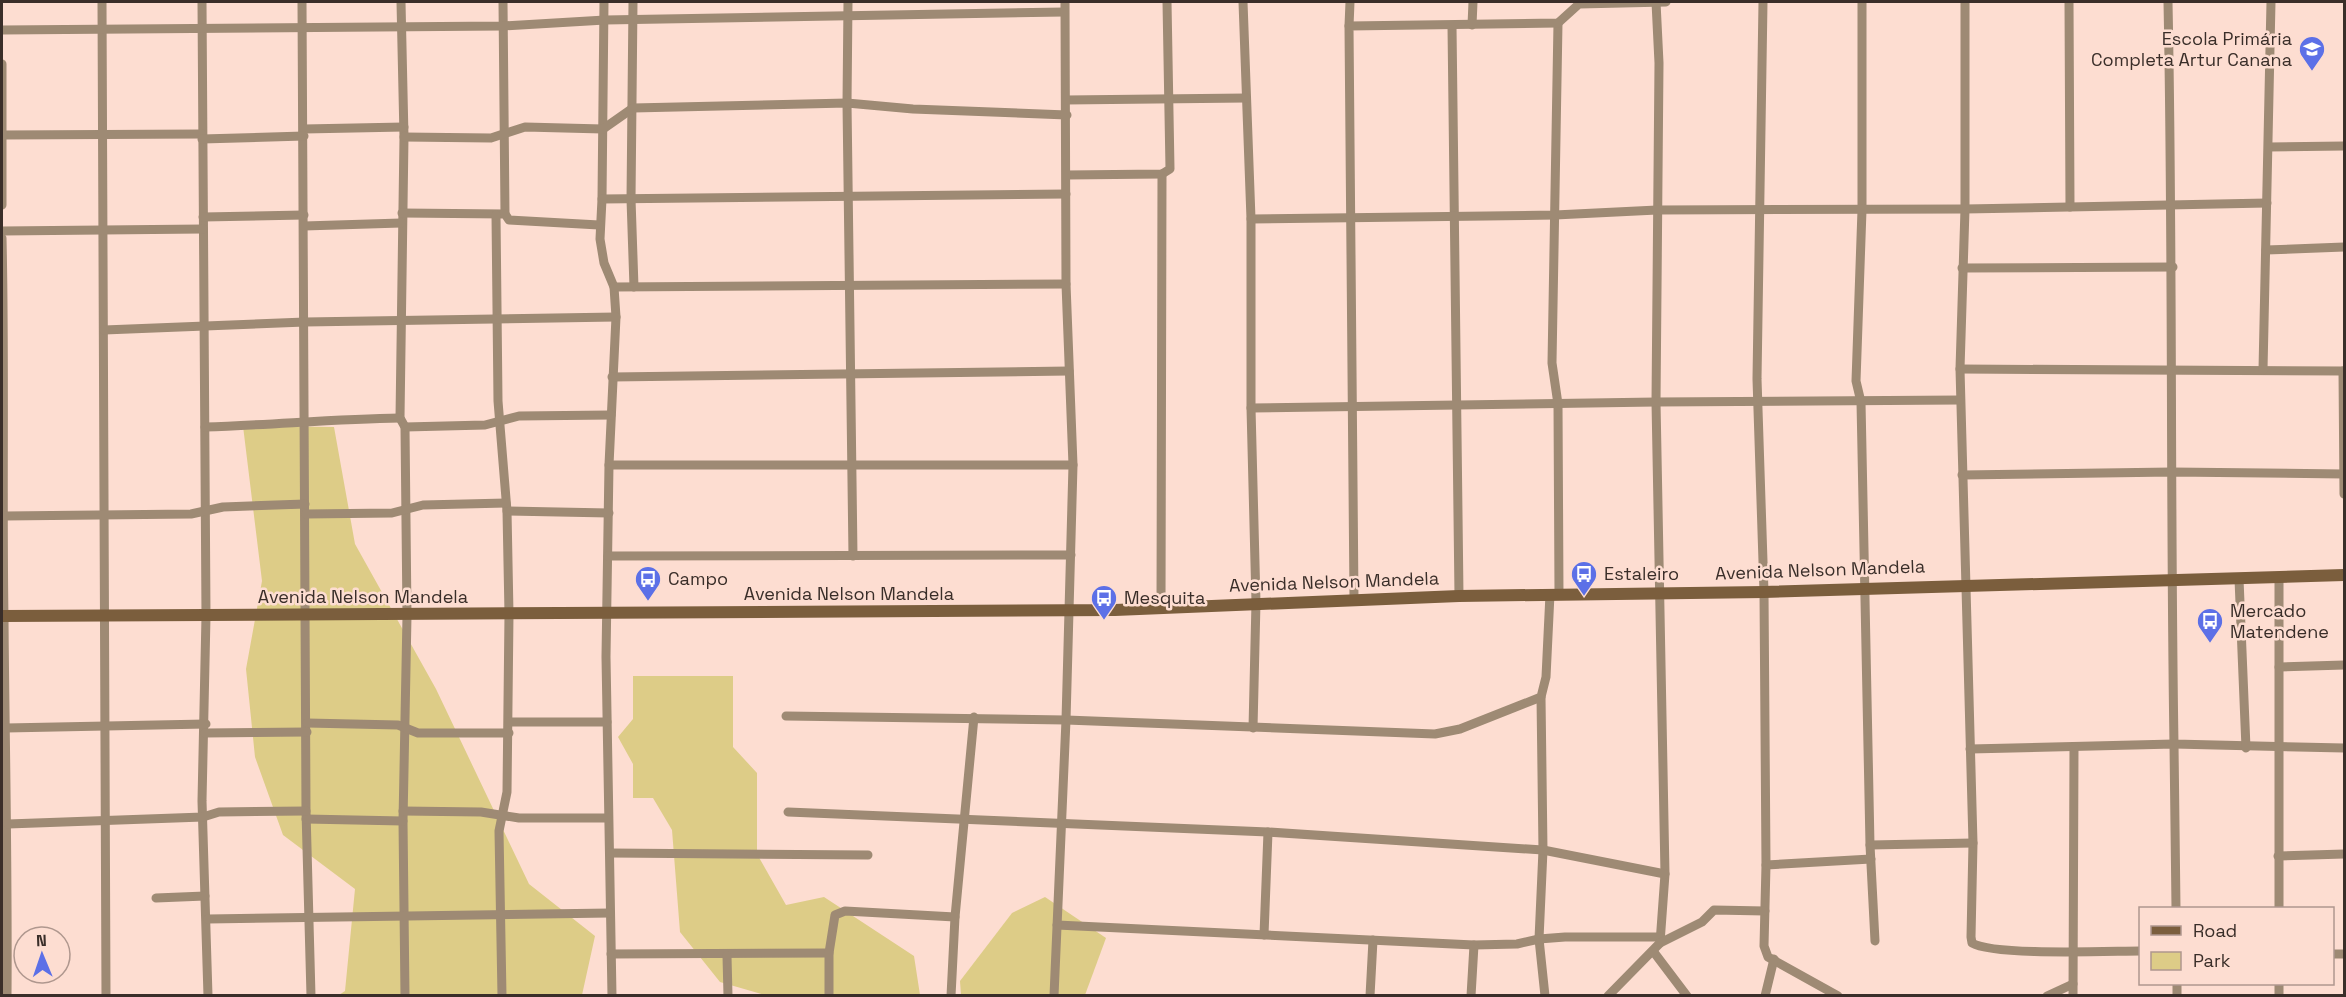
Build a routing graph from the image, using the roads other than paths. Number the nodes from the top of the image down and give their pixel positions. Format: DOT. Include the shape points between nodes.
graph roads {
  1 [pos="102,2"];
  2 [pos="202,2"];
  3 [pos="302,2"];
  4 [pos="402,2"];
  5 [pos="503,2"];
  6 [pos="604,2"];
  7 [pos="633,2"];
  8 [pos="848,2"];
  9 [pos="1065,2"];
  10 [pos="1167,2"];
  11 [pos="1243,2"];
  12 [pos="1350,2"];
  13 [pos="1473,2"];
  14 [pos="1656,2"];
  15 [pos="1666,2"];
  16 [pos="1763,2"];
  17 [pos="1862,2"];
  18 [pos="1965,2"];
  19 [pos="2068,2"];
  20 [pos="2168,2"];
  21 [pos="2271,2"];
  22 [pos="1579,3"];
  23 [pos="1064,12"];
  24 [pos="848,17"];
  25 [pos="605,20"];
  26 [pos="633,20"];
  27 [pos="1558,23"];
  28 [pos="1472,25"];
  29 [pos="503,26"];
  30 [pos="1349,26"];
  31 [pos="1452,26"];
  32 [pos="402,27"];
  33 [pos="302,28"];
  34 [pos="202,29"];
  35 [pos="2,30"];
  36 [pos="102,30"];
  37 [pos="2,63"];
  38 [pos="1170,98"];
  39 [pos="1246,98"];
  40 [pos="1066,100"];
  41 [pos="847,102"];
  42 [pos="633,108"];
  43 [pos="1067,115"];
  44 [pos="603,129"];
  45 [pos="304,132"];
  46 [pos="404,132"];
  47 [pos="505,132"];
  48 [pos="103,134"];
  49 [pos="202,136"];
  50 [pos="3,140"];
  51 [pos="2344,146"];
  52 [pos="2269,147"];
  53 [pos="1162,174"];
  54 [pos="1067,175"];
  55 [pos="1066,194"];
  56 [pos="850,195"];
  57 [pos="602,199"];
  58 [pos="631,199"];
  59 [pos="2267,202"];
  60 [pos="2,205"];
  61 [pos="2172,206"];
  62 [pos="2070,207"];
  63 [pos="1965,209"];
  64 [pos="1657,210"];
  65 [pos="1760,210"];
  66 [pos="1862,210"];
  67 [pos="501,214"];
  68 [pos="1555,215"];
  69 [pos="1453,216"];
  70 [pos="203,217"];
  71 [pos="401,218"];
  72 [pos="1251,219"];
  73 [pos="1350,219"];
  74 [pos="304,220"];
  75 [pos="599,225"];
  76 [pos="203,229"];
  77 [pos="104,230"];
  78 [pos="2,231"];
  79 [pos="2,238"];
  80 [pos="2344,247"];
  81 [pos="2266,250"];
  82 [pos="2173,267"];
  83 [pos="1962,268"];
  84 [pos="1066,284"];
  85 [pos="851,286"];
  86 [pos="614,287"];
  87 [pos="634,287"];
  88 [pos="616,317"];
  89 [pos="496,319"];
  90 [pos="399,321"];
  91 [pos="305,322"];
  92 [pos="3,324"];
  93 [pos="205,326"];
  94 [pos="104,330"];
  95 [pos="2172,368"];
  96 [pos="1960,369"];
  97 [pos="2263,370"];
  98 [pos="1069,371"];
  99 [pos="2344,371"];
  100 [pos="851,375"];
  101 [pos="612,377"];
  102 [pos="1960,400"];
  103 [pos="1656,402"];
  104 [pos="1757,402"];
  105 [pos="1861,402"];
  106 [pos="1558,404"];
  107 [pos="1455,406"];
  108 [pos="1353,407"];
  109 [pos="1251,408"];
  110 [pos="610,415"];
  111 [pos="304,422"];
  112 [pos="403,422"];
  113 [pos="498,422"];
  114 [pos="206,427"];
  115 [pos="3,430"];
  116 [pos="609,465"];
  117 [pos="1073,465"];
  118 [pos="851,467"];
  119 [pos="2172,472"];
  120 [pos="2344,474"];
  121 [pos="1962,476"];
  122 [pos="2344,494"];
  123 [pos="506,507"];
  124 [pos="306,509"];
  125 [pos="4,510"];
  126 [pos="206,511"];
  127 [pos="406,511"];
  128 [pos="609,513"];
  129 [pos="104,515"];
  130 [pos="1071,555"];
  131 [pos="608,556"];
  132 [pos="853,556"];
  133 [pos="2344,574"];
  134 [pos="2279,577"];
  135 [pos="2239,579"];
  136 [pos="2172,580"];
  137 [pos="1966,584"];
  138 [pos="1867,588"];
  139 [pos="1660,591"];
  140 [pos="1764,592"];
  141 [pos="1555,594"];
  142 [pos="1459,596"];
  143 [pos="1354,599"];
  144 [pos="1256,602"];
  145 [pos="1161,608"];
  146 [pos="1070,610"];
  147 [pos="607,614"];
  148 [pos="306,615"];
  149 [pos="509,615"];
  150 [pos="3,616"];
  151 [pos="207,616"];
  152 [pos="407,616"];
  153 [pos="105,617"];
  154 [pos="2344,666"];
  155 [pos="2279,667"];
  156 [pos="1541,697"];
  157 [pos="786,716"];
  158 [pos="974,717"];
  159 [pos="1066,720"];
  160 [pos="509,722"];
  161 [pos="608,722"];
  162 [pos="106,727"];
  163 [pos="6,728"];
  164 [pos="205,728"];
  165 [pos="307,728"];
  166 [pos="405,728"];
  167 [pos="1253,728"];
  168 [pos="509,733"];
  169 [pos="2174,744"];
  170 [pos="2074,747"];
  171 [pos="2278,747"];
  172 [pos="1970,748"];
  173 [pos="2246,748"];
  174 [pos="2344,748"];
  175 [pos="788,812"];
  176 [pos="306,815"];
  177 [pos="502,815"];
  178 [pos="403,816"];
  179 [pos="203,817"];
  180 [pos="608,818"];
  181 [pos="963,819"];
  182 [pos="107,822"];
  183 [pos="8,824"];
  184 [pos="1060,824"];
  185 [pos="1269,832"];
  186 [pos="1973,843"];
  187 [pos="1870,845"];
  188 [pos="1543,850"];
  189 [pos="610,853"];
  190 [pos="2344,854"];
  191 [pos="868,855"];
  192 [pos="2278,856"];
  193 [pos="1871,859"];
  194 [pos="1766,865"];
  195 [pos="1665,874"];
  196 [pos="205,896"];
  197 [pos="156,898"];
  198 [pos="2176,907"];
  199 [pos="2278,907"];
  200 [pos="1765,911"];
  201 [pos="610,914"];
  202 [pos="404,916"];
  203 [pos="499,916"];
  204 [pos="955,917"];
  205 [pos="4,918"];
  206 [pos="310,918"];
  207 [pos="208,919"];
  208 [pos="1057,925"];
  209 [pos="1264,935"];
  210 [pos="1539,939"];
  211 [pos="1373,940"];
  212 [pos="1660,940"];
  213 [pos="1875,941"];
  214 [pos="1474,945"];
  215 [pos="1653,951"];
  216 [pos="2073,951"];
  217 [pos="2139,951"];
  218 [pos="829,953"];
  219 [pos="612,954"];
  220 [pos="727,956"];
  221 [pos="1774,959"];
  222 [pos="2073,984"];
  223 [pos="7,996"];
  224 [pos="106,996"];
  225 [pos="208,996"];
  226 [pos="311,996"];
  227 [pos="405,996"];
  228 [pos="502,996"];
  229 [pos="612,996"];
  230 [pos="728,996"];
  231 [pos="829,996"];
  232 [pos="951,996"];
  233 [pos="1054,996"];
  234 [pos="1370,996"];
  235 [pos="1470,996"];
  236 [pos="1545,996"];
  237 [pos="1608,996"];
  238 [pos="1687,996"];
  239 [pos="1764,996"];
  240 [pos="1838,996"];
  241 [pos="2047,996"];
  242 [pos="2073,996"];
  1 -- 36 [label="street"];
  2 -- 34 [label="street"];
  3 -- 33 [label="street"];
  4 -- 32 [label="street"];
  5 -- 29 [label="street"];
  6 -- 25 [label="street"];
  7 -- 26 [label="street"];
  8 -- 24 [label="street"];
  9 -- 23 [label="street"];
  10 -- 38 [label="street"];
  11 -- 39 [label="street"];
  12 -- 30 [label="street"];
  13 -- 28 [label="street"];
  14 -- 15 [label="street"];
  14 -- 22 [label="street"];
  14 -- 64 [label="street"];
  16 -- 65 [label="street"];
  17 -- 66 [label="street"];
  18 -- 63 [label="street"];
  19 -- 62 [label="street"];
  20 -- 61 [label="street"];
  21 -- 52 [label="street"];
  22 -- 27 [label="street"];
  23 -- 24 [label="street"];
  23 -- 40 [label="street"];
  24 -- 26 [label="street"];
  24 -- 41 [label="street"];
  25 -- 26 [label="street"];
  25 -- 29 [label="street"];
  25 -- 44 [label="street"];
  26 -- 42 [label="street"];
  27 -- 28 [label="street"];
  27 -- 68 [label="street"];
  28 -- 31 [label="street"];
  29 -- 32 [label="street"];
  29 -- 47 [label="street"];
  30 -- 31 [label="street"];
  30 -- 73 [label="street"];
  31 -- 69 [label="street"];
  32 -- 33 [label="street"];
  32 -- 46 [label="street"];
  33 -- 34 [label="street"];
  33 -- 45 [label="street"];
  34 -- 36 [label="street"];
  34 -- 49 [label="street"];
  35 -- 36 [label="street"];
  36 -- 48 [label="street"];
  37 -- 50 [label="street"];
  38 -- 39 [label="street"];
  38 -- 40 [label="street"];
  38 -- 53 [label="street" via="1171,164"];
  39 -- 72 [label="street"];
  40 -- 43 [label="street"];
  41 -- 42 [label="street"];
  41 -- 43 [label="street"];
  41 -- 56 [label="street"];
  42 -- 44 [label="street"];
  42 -- 58 [label="street"];
  43 -- 54 [label="street"];
  44 -- 47 [label="street" via="525,127"];
  44 -- 57 [label="street"];
  45 -- 46 [label="street"];
  45 -- 49 [label="street"];
  45 -- 74 [label="street"];
  46 -- 47 [label="street" via="491,138"];
  46 -- 71 [label="street"];
  47 -- 67 [label="street"];
  48 -- 49 [label="street"];
  48 -- 50 [label="street"];
  48 -- 77 [label="street"];
  49 -- 70 [label="street"];
  50 -- 60 [label="street"];
  51 -- 52 [label="street"];
  52 -- 59 [label="street"];
  53 -- 54 [label="street"];
  53 -- 145 [label="street"];
  54 -- 55 [label="street"];
  55 -- 56 [label="street"];
  55 -- 84 [label="street"];
  56 -- 58 [label="street"];
  56 -- 85 [label="street"];
  57 -- 58 [label="street"];
  57 -- 75 [label="street"];
  58 -- 87 [label="street"];
  59 -- 61 [label="street"];
  59 -- 81 [label="street"];
  61 -- 62 [label="street"];
  61 -- 82 [label="street"];
  62 -- 63 [label="street"];
  63 -- 66 [label="street"];
  63 -- 83 [label="street"];
  64 -- 65 [label="street"];
  64 -- 68 [label="street"];
  64 -- 103 [label="street"];
  65 -- 66 [label="street"];
  65 -- 104 [label="street"];
  66 -- 105 [label="street" via="1856,381"];
  67 -- 71 [label="street"];
  67 -- 75 [label="street" via="509,220"];
  67 -- 89 [label="street"];
  68 -- 69 [label="street"];
  68 -- 106 [label="street" via="1552,363"];
  69 -- 73 [label="street"];
  69 -- 107 [label="street"];
  70 -- 74 [label="street"];
  70 -- 76 [label="street"];
  71 -- 74 [label="street"];
  71 -- 90 [label="street"];
  72 -- 73 [label="street"];
  72 -- 109 [label="street"];
  73 -- 108 [label="street"];
  74 -- 91 [label="street"];
  75 -- 86 [label="street" via="602,253"];
  76 -- 77 [label="street"];
  76 -- 93 [label="street"];
  77 -- 78 [label="street"];
  77 -- 94 [label="street"];
  79 -- 92 [label="street"];
  80 -- 81 [label="street"];
  81 -- 97 [label="street"];
  82 -- 83 [label="street"];
  82 -- 95 [label="street"];
  83 -- 96 [label="street"];
  84 -- 85 [label="street"];
  84 -- 98 [label="street"];
  85 -- 87 [label="street"];
  85 -- 100 [label="street"];
  86 -- 87 [label="street"];
  86 -- 88 [label="street"];
  88 -- 89 [label="street"];
  88 -- 101 [label="street"];
  89 -- 90 [label="street"];
  89 -- 113 [label="street"];
  90 -- 91 [label="street"];
  90 -- 112 [label="street"];
  91 -- 93 [label="street"];
  91 -- 111 [label="street"];
  92 -- 115 [label="street"];
  93 -- 94 [label="street"];
  93 -- 114 [label="street"];
  94 -- 129 [label="street"];
  95 -- 96 [label="street"];
  95 -- 97 [label="street"];
  95 -- 119 [label="street"];
  96 -- 102 [label="street"];
  97 -- 99 [label="street"];
  98 -- 100 [label="street"];
  98 -- 117 [label="street"];
  99 -- 120 [label="street"];
  100 -- 101 [label="street"];
  100 -- 118 [label="street"];
  101 -- 110 [label="street"];
  102 -- 105 [label="street"];
  102 -- 121 [label="street"];
  103 -- 104 [label="street"];
  103 -- 106 [label="street"];
  103 -- 139 [label="street"];
  104 -- 105 [label="street"];
  104 -- 140 [label="street"];
  105 -- 138 [label="street"];
  106 -- 107 [label="street"];
  106 -- 141 [label="street"];
  107 -- 108 [label="street"];
  107 -- 142 [label="street"];
  108 -- 109 [label="street"];
  108 -- 143 [label="street"];
  109 -- 144 [label="street"];
  110 -- 113 [label="street" via="519,416"];
  110 -- 116 [label="street"];
  111 -- 112 [label="street"];
  111 -- 114 [label="street"];
  111 -- 124 [label="street"];
  112 -- 113 [label="street"];
  112 -- 127 [label="street"];
  113 -- 123 [label="street"];
  114 -- 126 [label="street"];
  115 -- 125 [label="street"];
  116 -- 118 [label="street"];
  116 -- 128 [label="street"];
  117 -- 118 [label="street"];
  117 -- 130 [label="street"];
  118 -- 132 [label="street"];
  119 -- 120 [label="street"];
  119 -- 121 [label="street"];
  119 -- 136 [label="street"];
  120 -- 122 [label="street"];
  121 -- 137 [label="street"];
  123 -- 127 [label="street" via="423,505"];
  123 -- 128 [label="street"];
  123 -- 149 [label="street"];
  124 -- 126 [label="street" via="223,507"];
  124 -- 127 [label="street"];
  124 -- 148 [label="street"];
  125 -- 129 [label="street"];
  125 -- 150 [label="street"];
  126 -- 129 [label="street"];
  126 -- 151 [label="street"];
  127 -- 152 [label="street"];
  128 -- 131 [label="street"];
  129 -- 153 [label="street"];
  130 -- 132 [label="street"];
  130 -- 146 [label="street"];
  131 -- 132 [label="street"];
  131 -- 147 [label="street"];
  133 -- 134 [label="street, Avenida Nelson Mandela"];
  134 -- 135 [label="street, Avenida Nelson Mandela"];
  134 -- 155 [label="street"];
  135 -- 136 [label="street, Avenida Nelson Mandela"];
  135 -- 173 [label="street"];
  136 -- 137 [label="street, Avenida Nelson Mandela"];
  136 -- 169 [label="street"];
  137 -- 138 [label="street, Avenida Nelson Mandela"];
  137 -- 172 [label="street"];
  138 -- 140 [label="street, Avenida Nelson Mandela"];
  138 -- 187 [label="street"];
  139 -- 140 [label="street, Avenida Nelson Mandela"];
  139 -- 141 [label="street, Avenida Nelson Mandela"];
  139 -- 195 [label="street"];
  140 -- 194 [label="street"];
  141 -- 142 [label="street, Avenida Nelson Mandela"];
  141 -- 156 [label="street"];
  142 -- 143 [label="street, Avenida Nelson Mandela"];
  143 -- 144 [label="street, Avenida Nelson Mandela"];
  144 -- 145 [label="street, Avenida Nelson Mandela"];
  144 -- 167 [label="street"];
  145 -- 146 [label="street, Avenida Nelson Mandela"];
  146 -- 147 [label="street, Avenida Nelson Mandela"];
  146 -- 159 [label="street"];
  147 -- 149 [label="street, Avenida Nelson Mandela"];
  147 -- 161 [label="street"];
  148 -- 151 [label="street, Avenida Nelson Mandela"];
  148 -- 152 [label="street, Avenida Nelson Mandela"];
  148 -- 165 [label="street"];
  149 -- 152 [label="street, Avenida Nelson Mandela"];
  149 -- 160 [label="street"];
  150 -- 153 [label="street, Avenida Nelson Mandela"];
  150 -- 163 [label="street"];
  151 -- 153 [label="street, Avenida Nelson Mandela"];
  151 -- 164 [label="street"];
  152 -- 166 [label="street"];
  153 -- 162 [label="street"];
  154 -- 155 [label="street"];
  155 -- 171 [label="street"];
  156 -- 167 [label="street" via="1460,729 1435,734"];
  156 -- 188 [label="street"];
  157 -- 158 [label="street"];
  158 -- 159 [label="street"];
  158 -- 181 [label="street"];
  159 -- 167 [label="street"];
  159 -- 184 [label="street"];
  160 -- 161 [label="street"];
  160 -- 168 [label="street"];
  161 -- 180 [label="street"];
  162 -- 163 [label="street"];
  162 -- 164 [label="street"];
  162 -- 182 [label="street"];
  163 -- 183 [label="street"];
  164 -- 165 [label="street"];
  164 -- 179 [label="street"];
  165 -- 166 [label="street"];
  165 -- 176 [label="street"];
  166 -- 168 [label="street" via="418,734"];
  166 -- 178 [label="street"];
  168 -- 177 [label="street" via="507,792"];
  169 -- 170 [label="street"];
  169 -- 173 [label="street"];
  169 -- 198 [label="street"];
  170 -- 172 [label="street"];
  170 -- 216 [label="street"];
  171 -- 173 [label="street"];
  171 -- 174 [label="street"];
  171 -- 192 [label="street"];
  172 -- 186 [label="street"];
  175 -- 181 [label="street"];
  176 -- 178 [label="street"];
  176 -- 179 [label="street" via="219,812"];
  176 -- 206 [label="street"];
  177 -- 178 [label="street" via="481,812"];
  177 -- 180 [label="street"];
  177 -- 203 [label="street"];
  178 -- 202 [label="street"];
  179 -- 182 [label="street"];
  179 -- 196 [label="street"];
  180 -- 189 [label="street"];
  181 -- 184 [label="street"];
  181 -- 204 [label="street"];
  182 -- 183 [label="street"];
  182 -- 224 [label="street"];
  183 -- 205 [label="street"];
  184 -- 185 [label="street"];
  184 -- 208 [label="street"];
  185 -- 188 [label="street"];
  185 -- 209 [label="street"];
  186 -- 187 [label="street"];
  186 -- 216 [label="street" via="1972,943 2022,951"];
  187 -- 193 [label="street"];
  188 -- 195 [label="street"];
  188 -- 210 [label="street"];
  189 -- 191 [label="street"];
  189 -- 201 [label="street"];
  190 -- 192 [label="street"];
  192 -- 199 [label="street"];
  193 -- 194 [label="street"];
  193 -- 213 [label="street"];
  194 -- 200 [label="street"];
  195 -- 212 [label="street"];
  196 -- 197 [label="street"];
  196 -- 207 [label="street"];
  200 -- 212 [label="street" via="1714,910 1702,922"];
  200 -- 221 [label="street" via="1765,953"];
  201 -- 203 [label="street"];
  201 -- 219 [label="street"];
  202 -- 203 [label="street"];
  202 -- 206 [label="street"];
  202 -- 227 [label="street"];
  203 -- 228 [label="street"];
  204 -- 218 [label="street" via="839,912 832,919"];
  204 -- 232 [label="street"];
  205 -- 223 [label="street"];
  206 -- 207 [label="street"];
  206 -- 226 [label="street"];
  207 -- 225 [label="street"];
  208 -- 209 [label="street"];
  208 -- 233 [label="street"];
  209 -- 211 [label="street"];
  210 -- 212 [label="street"];
  210 -- 214 [label="street"];
  210 -- 236 [label="street"];
  211 -- 214 [label="street"];
  211 -- 234 [label="street"];
  212 -- 215 [label="street"];
  214 -- 235 [label="street"];
  215 -- 237 [label="street"];
  215 -- 238 [label="street"];
  216 -- 217 [label="street"];
  216 -- 222 [label="street"];
  218 -- 220 [label="street"];
  218 -- 231 [label="street"];
  219 -- 220 [label="street"];
  219 -- 229 [label="street"];
  220 -- 230 [label="street"];
  221 -- 239 [label="street"];
  221 -- 240 [label="street"];
  222 -- 241 [label="street"];
  222 -- 242 [label="street"];
}
